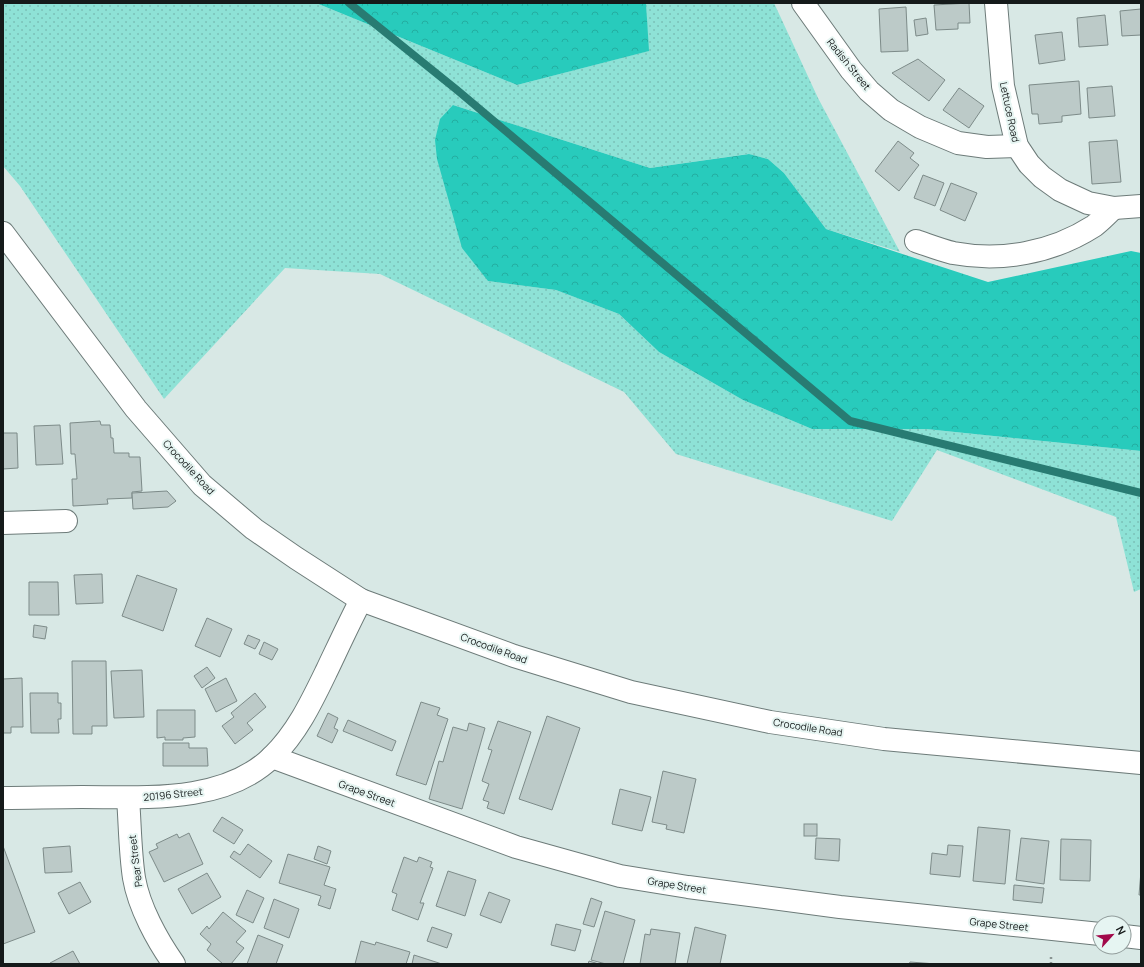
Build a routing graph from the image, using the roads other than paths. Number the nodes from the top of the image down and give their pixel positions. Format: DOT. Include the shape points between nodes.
graph roads {
  1 [pos="803,3"];
  2 [pos="996,3"];
  3 [pos="1017,146"];
  4 [pos="1141,206"];
  5 [pos="1114,208"];
  6 [pos="3,233"];
  7 [pos="916,241"];
  8 [pos="66,521"];
  9 [pos="3,523"];
  10 [pos="361,600"];
  11 [pos="272,758"];
  12 [pos="1141,763"];
  13 [pos="3,798"];
  14 [pos="128,798"];
  15 [pos="1092,933"];
  16 [pos="168,961"];
  1 -- 3 [label="street, Radish Street" via="851,70 891,110 920,128 958,143 987,147"];
  2 -- 3 [label="street, Lettuce Road" via="1003,86"];
  3 -- 5 [label="street, Lettuce Road" via="1028,164 1060,190 1088,203"];
  4 -- 5 [label="street, Lettuce Road"];
  5 -- 7 [label="street" via="1095,226 1074,237 1059,244 1017,255 991,257 953,253"];
  6 -- 10 [label="street, Crocodile Road" via="136,409 202,485 254,529"];
  8 -- 9 [label="street"];
  10 -- 11 [label="street, 20196 Street" via="309,706"];
  10 -- 12 [label="street, Crocodile Road" via="514,656 631,692 770,722 884,740"];
  11 -- 14 [label="street, 20196 Street" via="253,772 226,786 192,794"];
  11 -- 15 [label="street, Grape Street" via="516,847 620,876 840,907"];
  13 -- 14 [label="street, 20196 Street"];
  14 -- 16 [label="street, Pear Street" via="134,878 149,921"];
}
